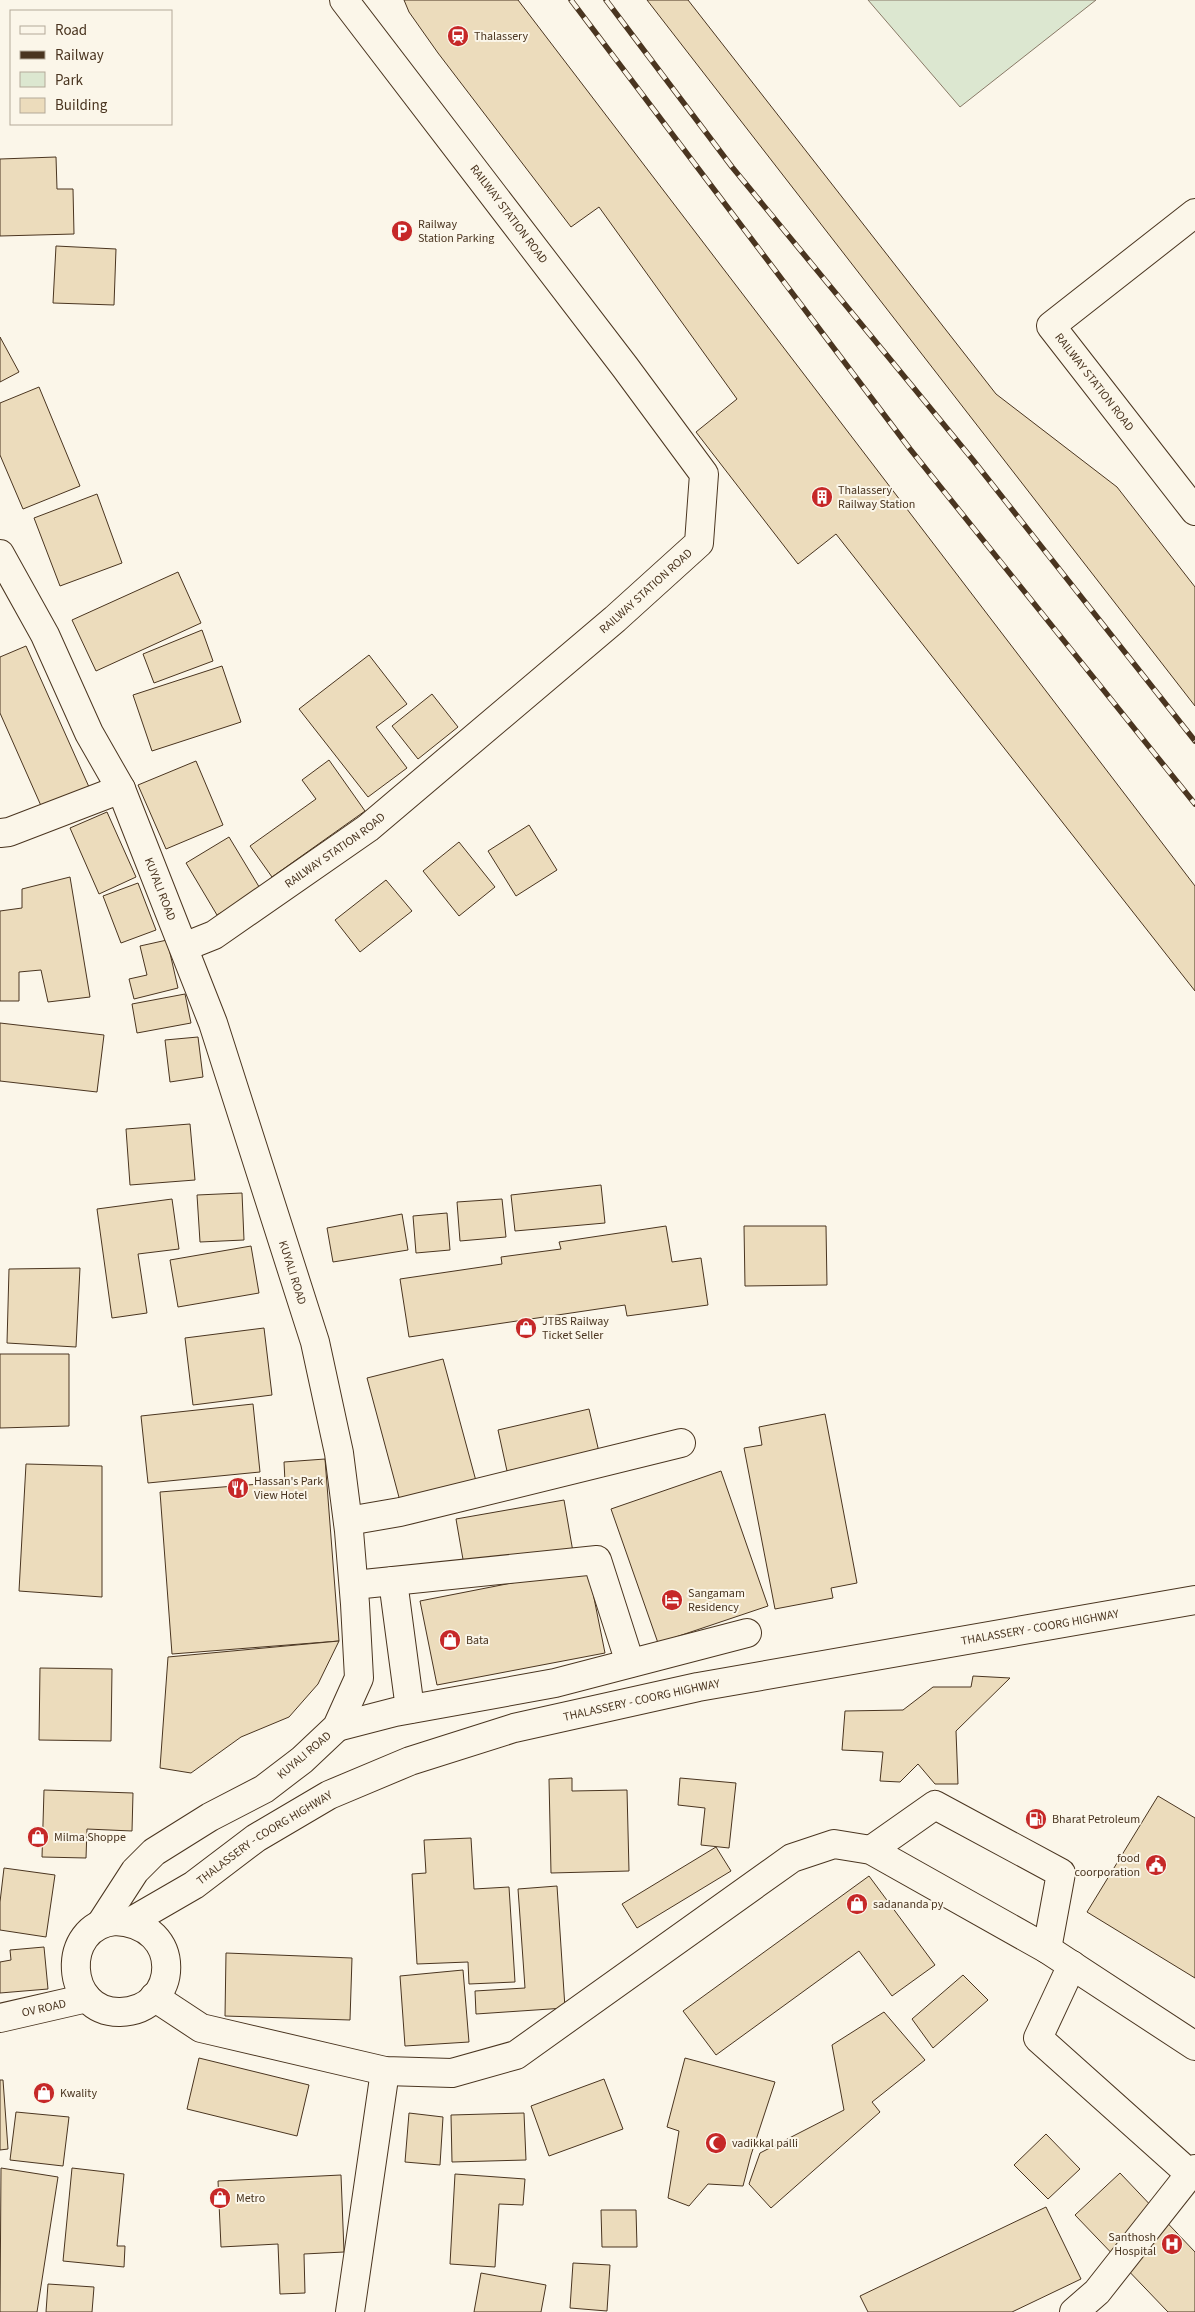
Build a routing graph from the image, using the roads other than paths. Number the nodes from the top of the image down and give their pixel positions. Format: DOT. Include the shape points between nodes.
graph roads {
  1 [pos="344,0"];
  2 [pos="1195,213"];
  3 [pos="1195,511"];
  4 [pos="0,554"];
  5 [pos="121,789"];
  6 [pos="0,833"];
  7 [pos="184,947"];
  8 [pos="681,1443"];
  9 [pos="348,1521"];
  10 [pos="393,1581"];
  11 [pos="354,1585"];
  12 [pos="1195,1600"];
  13 [pos="747,1633"];
  14 [pos="630,1663"];
  15 [pos="410,1708"];
  16 [pos="337,1727"];
  17 [pos="871,1850"];
  18 [pos="194,1885"];
  19 [pos="102,1922"];
  20 [pos="130,1922"];
  21 [pos="1047,1949"];
  22 [pos="164,1950"];
  23 [pos="1072,1965"];
  24 [pos="154,1997"];
  25 [pos="87,1998"];
  26 [pos="118,2012"];
  27 [pos="0,2018"];
  28 [pos="202,2028"];
  29 [pos="1195,2046"];
  30 [pos="385,2071"];
  31 [pos="1193,2171"];
  32 [pos="1100,2302"];
  33 [pos="350,2312"];
  34 [pos="1074,2312"];
  1 -- 7 [label="main road, RAILWAY STATION ROAD" via="614,351 704,474 699,543 615,619 368,828 214,935"];
  2 -- 3 [label="main road, RAILWAY STATION ROAD" via="1051,326"];
  4 -- 5 [label="main road, KUYALI ROAD" via="45,635 89,733"];
  5 -- 6 [label="main road"];
  5 -- 7 [label="main road, KUYALI ROAD"];
  7 -- 9 [label="main road, KUYALI ROAD" via="213,1023 315,1342 339,1453"];
  8 -- 9 [label="main road" via="400,1512"];
  9 -- 11 [label="main road, KUYALI ROAD"];
  10 -- 11 [label="main road"];
  10 -- 14 [label="main road" via="597,1560"];
  10 -- 15 [label="main road"];
  11 -- 16 [label="main road, KUYALI ROAD" via="359,1678"];
  12 -- 18 [label="main road, THALASSERY - COORG HIGHWAY" via="698,1687 514,1728 410,1761 329,1795 256,1838"];
  13 -- 14 [label="main road"];
  14 -- 15 [label="main road" via="555,1683"];
  15 -- 16 [label="main road"];
  16 -- 19 [label="main road, KUYALI ROAD" via="264,1789 210,1817 154,1852 135,1870"];
  17 -- 21 [label="main road"];
  17 -- 21 [label="main road" via="935,1805 1061,1873"];
  17 -- 30 [label="main road" via="834,1844 792,1858 516,2055 452,2073"];
  18 -- 20 [label="main road, THALASSERY - COORG HIGHWAY"];
  18 -- 22 [label="main road" via="173,1920"];
  19 -- 20 [label="main road"];
  19 -- 25 [label="main road" via="80,1946 75,1960 76,1976"];
  20 -- 22 [label="main road" via="145,1928"];
  21 -- 23 [label="main road"];
  22 -- 24 [label="main road" via="165,1980"];
  23 -- 29 [label="main road"];
  23 -- 31 [label="main road" via="1038,2038"];
  24 -- 26 [label="main road" via="136,2010"];
  24 -- 28 [label="main road"];
  25 -- 26 [label="main road" via="104,2009"];
  25 -- 27 [label="main road, OV ROAD"];
  26 -- 28 [label="main road" via="158,2023"];
  28 -- 30 [label="main road"];
  30 -- 33 [label="main road"];
  31 -- 32 [label="main road"];
  32 -- 34 [label="main road"];
}
